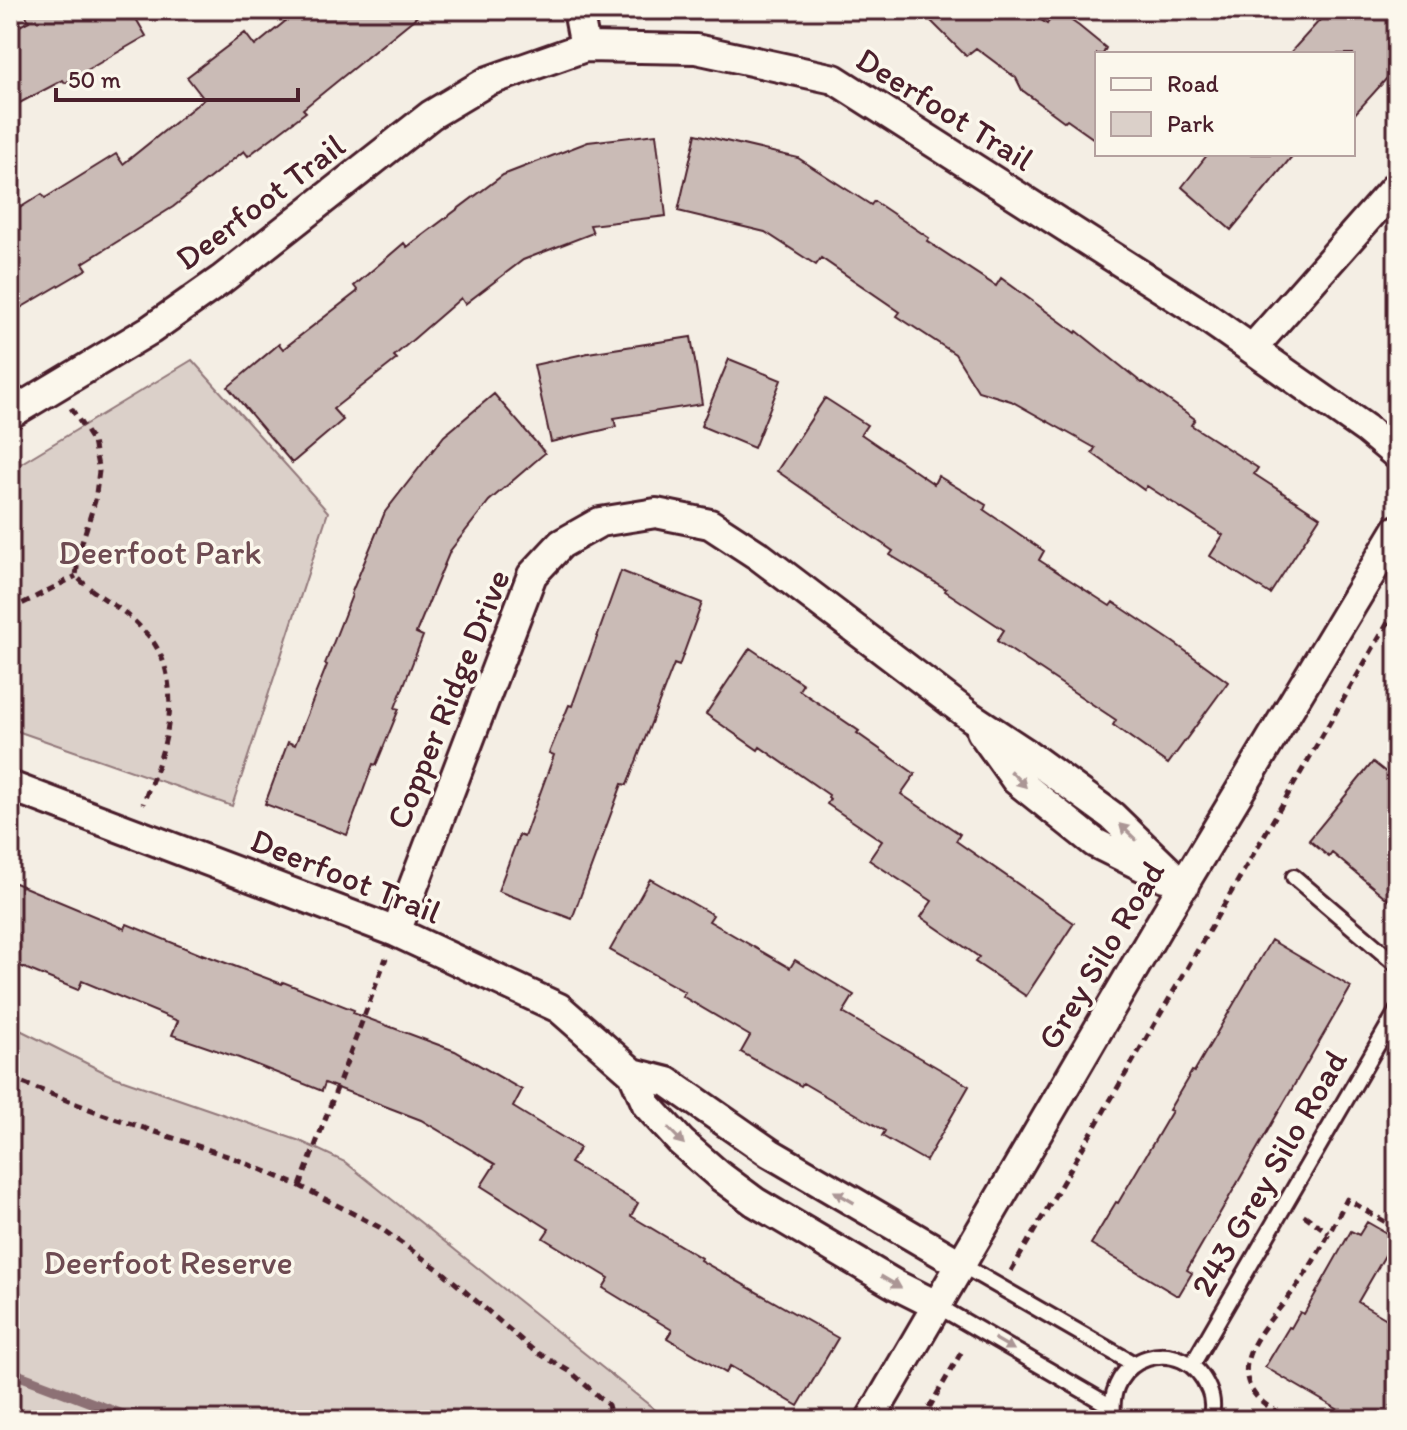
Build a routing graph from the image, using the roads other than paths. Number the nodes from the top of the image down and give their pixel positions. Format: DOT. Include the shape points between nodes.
graph roads {
  1 [pos="578,10"];
  2 [pos="585,47"];
  3 [pos="1397,185"];
  4 [pos="1252,349"];
  5 [pos="10,414"];
  6 [pos="1397,455"];
  7 [pos="1397,530"];
  8 [pos="10,786"];
  9 [pos="1294,877"];
  10 [pos="1184,886"];
  11 [pos="396,932"];
  12 [pos="1397,965"];
  13 [pos="1397,1011"];
  14 [pos="633,1073"];
  15 [pos="960,1264"];
  16 [pos="936,1305"];
  17 [pos="1134,1364"];
  18 [pos="1192,1365"];
  19 [pos="1113,1414"];
  20 [pos="870,1420"];
  21 [pos="1210,1420"];
  1 -- 2 [label="street"];
  2 -- 4 [label="street, Deerfoot Trail" via="696,49 834,79"];
  2 -- 5 [label="street, Deerfoot Trail" via="488,81 431,115 221,280 150,330"];
  3 -- 4 [label="street"];
  4 -- 6 [label="street, Deerfoot Trail"];
  7 -- 10 [label="street, Grey Silo Road"];
  8 -- 11 [label="street, Deerfoot Trail"];
  9 -- 12 [label="lane"];
  10 -- 11 [label="street, Copper Ridge Drive" via="1095,843 1016,780 971,717 759,556 710,524 656,513 600,522 561,544 532,575"];
  10 -- 15 [label="street, Grey Silo Road"];
  11 -- 14 [label="street, Deerfoot Trail" via="559,1008"];
  13 -- 18 [label="lane, 243 Grey Silo Road"];
  15 -- 14 [label="street, Deerfoot Trail, one-way" via="770,1153 668,1082"];
  14 -- 16 [label="street, Deerfoot Trail, one-way" via="647,1105 720,1176 755,1202"];
  15 -- 16 [label="street, Grey Silo Road"];
  15 -- 17 [label="lane"];
  16 -- 19 [label="lane, one-way"];
  16 -- 20 [label="street, Grey Silo Road"];
  17 -- 18 [label="lane" via="1156,1356"];
  17 -- 19 [label="lane" via="1115,1389"];
  18 -- 21 [label="lane" via="1212,1395"];
}
